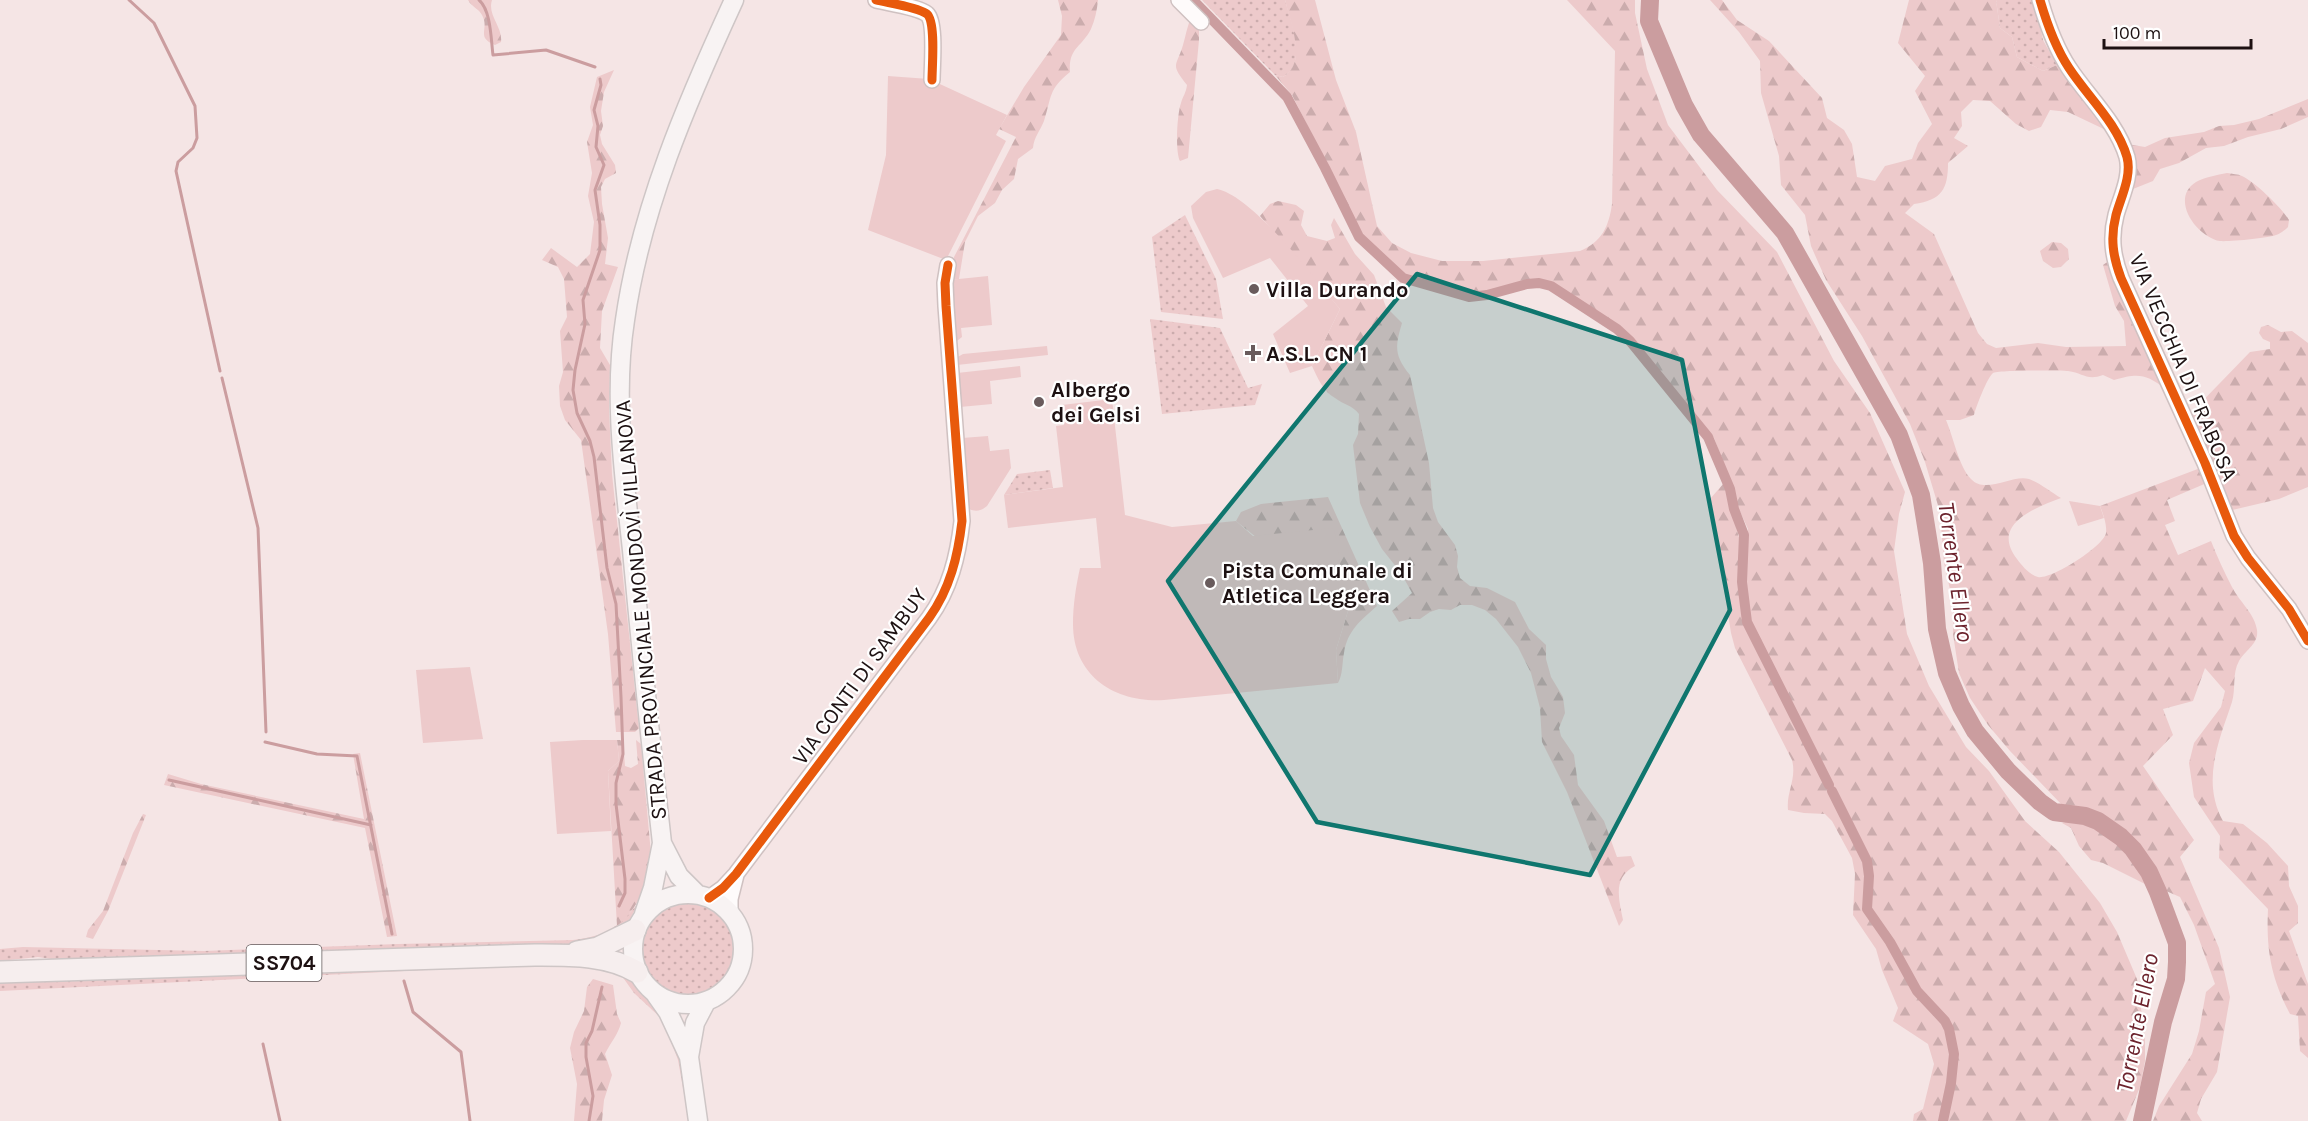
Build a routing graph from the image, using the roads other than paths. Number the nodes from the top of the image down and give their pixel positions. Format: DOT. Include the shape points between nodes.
graph roads {
  1 [pos="734,0"];
  2 [pos="876,0"];
  3 [pos="1179,0"];
  4 [pos="2040,0"];
  5 [pos="1201,22"];
  6 [pos="932,81"];
  7 [pos="948,265"];
  8 [pos="2308,641"];
  9 [pos="662,843"];
  10 [pos="736,873"];
  11 [pos="703,896"];
  12 [pos="730,913"];
  13 [pos="640,922"];
  14 [pos="567,955"];
  15 [pos="0,972"];
  16 [pos="637,972"];
  17 [pos="656,995"];
  18 [pos="706,1002"];
  19 [pos="689,1057"];
  20 [pos="698,1121"];
  1 -- 9 [label="main road, STRADA PROVINCIALE MONDOVÌ VILLANOVA" via="675,138 647,219 630,288 621,358 622,456"];
  2 -- 6 [label="street" via="923,12 930,18"];
  3 -- 5 [label="street"];
  4 -- 8 [label="street, VIA VECCHIA DI FRABOSA" via="2062,57 2115,130 2127,157 2128,175 2112,238 2121,278 2239,546 2289,609"];
  7 -- 10 [label="street, VIA CONTI DI SAMBUY" via="946,306 962,521 950,581 929,618"];
  9 -- 11 [label="main road, STRADA PROVINCIALE MONDOVÌ VILLANOVA" via="679,876"];
  9 -- 13 [label="main road, STRADA PROVINCIALE MONDOVÌ VILLANOVA"];
  10 -- 11 [label="street, VIA CONTI DI SAMBUY" via="723,888"];
  10 -- 12 [label="street, VIA CONTI DI SAMBUY"];
  11 -- 12 [label="main road"];
  11 -- 13 [label="main road" via="681,894 666,898 655,904"];
  12 -- 18 [label="main road" via="741,932 741,965 732,983"];
  13 -- 14 [label="highway, SS704" via="598,948"];
  13 -- 16 [label="main road" via="632,947"];
  14 -- 15 [label="highway, SS704"];
  14 -- 16 [label="highway, SS704" via="602,959"];
  16 -- 17 [label="main road"];
  17 -- 18 [label="main road" via="684,1005"];
  17 -- 19 [label="main road"];
  18 -- 19 [label="main road" via="695,1023"];
  19 -- 20 [label="main road"];
}
